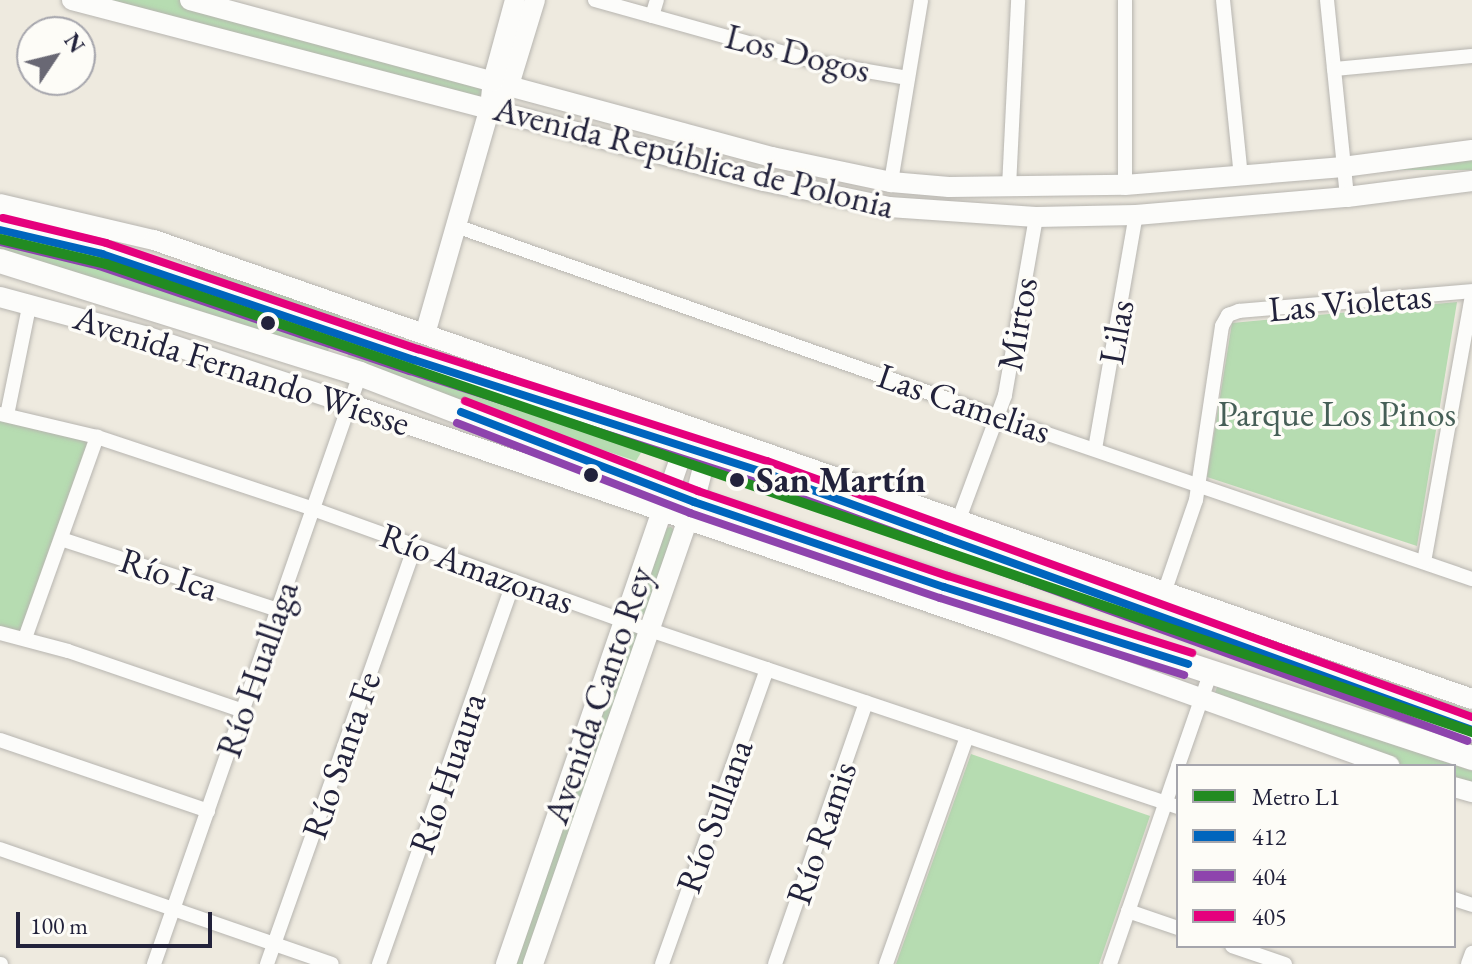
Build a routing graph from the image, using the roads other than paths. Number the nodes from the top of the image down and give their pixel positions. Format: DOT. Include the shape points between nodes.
graph roads {
  1 [pos="72,0"];
  2 [pos="190,0"];
  3 [pos="515,0"];
  4 [pos="535,0"];
  5 [pos="595,0"];
  6 [pos="657,0"];
  7 [pos="921,0"];
  8 [pos="1018,0"];
  9 [pos="1125,0"];
  10 [pos="1223,0"];
  11 [pos="1327,0"];
  12 [pos="652,16"];
  13 [pos="1472,56"];
  14 [pos="1334,69"];
  15 [pos="908,78"];
  16 [pos="501,83"];
  17 [pos="490,108"];
  18 [pos="1472,150"];
  19 [pos="1343,167"];
  20 [pos="1241,177"];
  21 [pos="1472,181"];
  22 [pos="891,182"];
  23 [pos="1125,185"];
  24 [pos="1009,187"];
  25 [pos="1347,197"];
  26 [pos="0,204"];
  27 [pos="1136,215"];
  28 [pos="1036,217"];
  29 [pos="456,226"];
  30 [pos="0,230"];
  31 [pos="0,261"];
  32 [pos="1472,294"];
  33 [pos="0,297"];
  34 [pos="30,302"];
  35 [pos="425,334"];
  36 [pos="360,374"];
  37 [pos="349,404"];
  38 [pos="3,415"];
  39 [pos="998,417"];
  40 [pos="97,437"];
  41 [pos="698,441"];
  42 [pos="1095,449"];
  43 [pos="1197,484"];
  44 [pos="664,501"];
  45 [pos="313,509"];
  46 [pos="690,511"];
  47 [pos="959,519"];
  48 [pos="61,539"];
  49 [pos="415,545"];
  50 [pos="1424,562"];
  51 [pos="1472,579"];
  52 [pos="514,581"];
  53 [pos="1164,593"];
  54 [pos="278,610"];
  55 [pos="625,621"];
  56 [pos="650,630"];
  57 [pos="0,633"];
  58 [pos="25,638"];
  59 [pos="767,669"];
  60 [pos="1211,671"];
  61 [pos="1202,698"];
  62 [pos="1472,699"];
  63 [pos="866,702"];
  64 [pos="243,711"];
  65 [pos="1472,730"];
  66 [pos="967,736"];
  67 [pos="0,740"];
  68 [pos="1472,758"];
  69 [pos="1179,764"];
  70 [pos="1384,764"];
  71 [pos="1176,779"];
  72 [pos="1172,804"];
  73 [pos="208,811"];
  74 [pos="0,849"];
  75 [pos="174,909"];
  76 [pos="1128,911"];
  77 [pos="1176,927"];
  78 [pos="274,944"];
  79 [pos="1238,948"];
  80 [pos="1472,953"];
  81 [pos="154,964"];
  82 [pos="267,964"];
  83 [pos="332,964"];
  84 [pos="379,964"];
  85 [pos="506,964"];
  86 [pos="533,964"];
  87 [pos="662,964"];
  88 [pos="775,964"];
  89 [pos="886,964"];
  90 [pos="1110,964"];
  91 [pos="1285,964"];
  92 [pos="1468,964"];
  1 -- 17 [label="main road, Avenida República de Polonia"];
  2 -- 16 [label="main road, Avenida República de Polonia"];
  3 -- 16 [label="main road"];
  4 -- 16 [label="main road"];
  5 -- 12 [label="street, Los Dogos"];
  6 -- 12 [label="street"];
  7 -- 15 [label="street"];
  8 -- 24 [label="street"];
  9 -- 23 [label="street"];
  10 -- 20 [label="street"];
  11 -- 14 [label="street"];
  12 -- 15 [label="street, Los Dogos" via="820,63"];
  13 -- 14 [label="street"];
  14 -- 19 [label="street"];
  15 -- 22 [label="street"];
  16 -- 17 [label="main road"];
  16 -- 22 [label="main road, Avenida República de Polonia" via="772,157"];
  17 -- 28 [label="main road, Avenida República de Polonia" via="853,202"];
  17 -- 29 [label="main road"];
  18 -- 19 [label="main road, Avenida República de Polonia"];
  19 -- 20 [label="main road, Avenida República de Polonia"];
  19 -- 25 [label="street"];
  20 -- 23 [label="main road, Avenida República de Polonia"];
  21 -- 25 [label="main road, Avenida República de Polonia"];
  22 -- 24 [label="main road, Avenida República de Polonia"];
  23 -- 24 [label="main road, Avenida República de Polonia"];
  25 -- 27 [label="main road, Avenida República de Polonia"];
  26 -- 35 [label="main road, Avenida Fernando Wiesse" via="154,240"];
  27 -- 28 [label="main road, Avenida República de Polonia"];
  27 -- 42 [label="street, Lilas"];
  28 -- 39 [label="street, Mirtos"];
  29 -- 35 [label="main road"];
  29 -- 39 [label="street, Las Camelias"];
  30 -- 41 [label="main road, Avenida Fernando Wiesse" via="102,254"];
  31 -- 36 [label="main road, Avenida Fernando Wiesse"];
  32 -- 43 [label="street, Las Violetas" via="1228,315"];
  32 -- 50 [label="street"];
  33 -- 34 [label="main road, Avenida Fernando Wiesse"];
  34 -- 37 [label="main road, Avenida Fernando Wiesse"];
  34 -- 38 [label="street"];
  35 -- 41 [label="main road, Avenida Fernando Wiesse"];
  36 -- 37 [label="street, Río Huallaga"];
  36 -- 44 [label="main road, Avenida Fernando Wiesse"];
  37 -- 44 [label="main road, Avenida Fernando Wiesse"];
  37 -- 45 [label="street, Río Huallaga"];
  38 -- 40 [label="street, Río Amazonas"];
  39 -- 42 [label="street, Las Camelias"];
  39 -- 47 [label="street, Mirtos"];
  40 -- 45 [label="street, Río Amazonas"];
  40 -- 48 [label="street"];
  41 -- 44 [label="main road, Avenida Canto Rey"];
  41 -- 46 [label="main road, Avenida Canto Rey"];
  41 -- 47 [label="main road, Avenida Fernando Wiesse"];
  41 -- 65 [label="main road, Avenida Fernando Wiesse"];
  42 -- 43 [label="street, Las Camelias"];
  43 -- 50 [label="street, Las Camelias"];
  43 -- 53 [label="street"];
  44 -- 46 [label="main road, Avenida Fernando Wiesse"];
  44 -- 55 [label="main road, Avenida Canto Rey"];
  45 -- 49 [label="street, Río Amazonas"];
  45 -- 54 [label="street, Río Huallaga"];
  46 -- 56 [label="main road, Avenida Canto Rey"];
  46 -- 60 [label="main road, Avenida Fernando Wiesse"];
  46 -- 61 [label="main road, Avenida Fernando Wiesse"];
  47 -- 53 [label="main road, Avenida Fernando Wiesse"];
  48 -- 54 [label="street, Río Ica"];
  48 -- 58 [label="street"];
  49 -- 52 [label="street, Río Amazonas"];
  49 -- 78 [label="street, Río Santa Fe"];
  50 -- 51 [label="street, Las Camelias"];
  52 -- 55 [label="street, Río Amazonas"];
  52 -- 84 [label="street, Río Huaura"];
  53 -- 62 [label="main road, Avenida Fernando Wiesse"];
  54 -- 64 [label="street, Río Huallaga"];
  55 -- 56 [label="street, Río Amazonas"];
  55 -- 85 [label="main road, Avenida Canto Rey"];
  56 -- 59 [label="street, Río Amazonas"];
  56 -- 86 [label="main road, Avenida Canto Rey"];
  57 -- 58 [label="street"];
  58 -- 64 [label="street"];
  59 -- 63 [label="street, Río Amazonas"];
  59 -- 87 [label="street, Río Sullana"];
  60 -- 61 [label="street"];
  60 -- 68 [label="main road, Avenida Fernando Wiesse"];
  61 -- 69 [label="street"];
  61 -- 70 [label="main road, Avenida Fernando Wiesse"];
  63 -- 66 [label="street, Río Amazonas"];
  63 -- 88 [label="street, Río Ramis"];
  64 -- 73 [label="street, Río Huallaga"];
  66 -- 72 [label="street, Río Amazonas"];
  66 -- 89 [label="street"];
  67 -- 73 [label="street"];
  71 -- 72 [label="street"];
  72 -- 76 [label="street"];
  73 -- 75 [label="street, Río Huallaga"];
  74 -- 75 [label="street"];
  75 -- 78 [label="street"];
  75 -- 81 [label="street, Río Huallaga"];
  76 -- 77 [label="street"];
  76 -- 90 [label="street"];
  78 -- 82 [label="street, Río Santa Fe"];
  78 -- 83 [label="street"];
  79 -- 91 [label="street"];
  80 -- 92 [label="street"];
}
